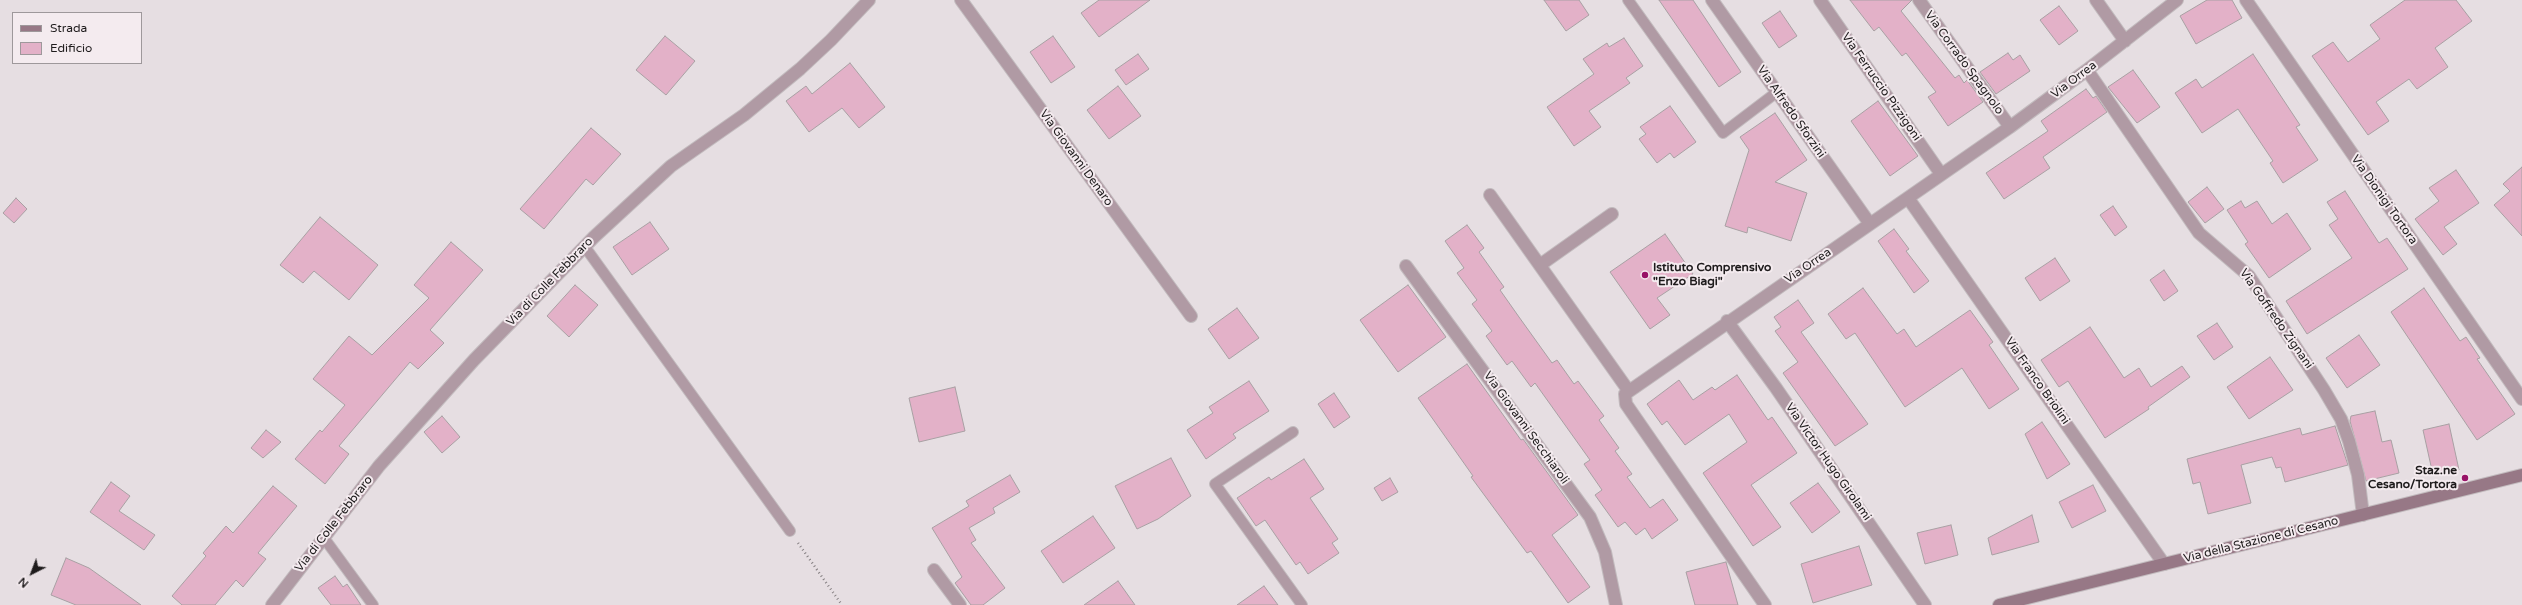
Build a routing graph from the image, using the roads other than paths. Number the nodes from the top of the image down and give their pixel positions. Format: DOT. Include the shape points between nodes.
graph roads {
  1 [pos="869,0"];
  2 [pos="961,0"];
  3 [pos="1628,0"];
  4 [pos="1712,0"];
  5 [pos="1820,0"];
  6 [pos="1919,0"];
  7 [pos="2096,0"];
  8 [pos="2177,0"];
  9 [pos="2246,0"];
  10 [pos="2125,41"];
  11 [pos="2088,70"];
  12 [pos="1777,92"];
  13 [pos="2010,127"];
  14 [pos="1941,174"];
  15 [pos="1490,196"];
  16 [pos="1908,198"];
  17 [pos="1612,214"];
  18 [pos="1870,224"];
  19 [pos="585,246"];
  20 [pos="1540,265"];
  21 [pos="1406,266"];
  22 [pos="1191,316"];
  23 [pos="1727,321"];
  24 [pos="1628,390"];
  25 [pos="2522,399"];
  26 [pos="1294,432"];
  27 [pos="2522,475"];
  28 [pos="2363,515"];
  29 [pos="790,531"];
  30 [pos="324,538"];
  31 [pos="2164,564"];
  32 [pos="934,570"];
  33 [pos="272,605"];
  34 [pos="373,605"];
  35 [pos="960,605"];
  36 [pos="1302,605"];
  37 [pos="1616,605"];
  38 [pos="1765,605"];
  39 [pos="1925,605"];
  40 [pos="1999,605"];
  1 -- 19 [label="street, Via di Colle Febbraro" via="800,69 744,115 671,166"];
  2 -- 22 [label="street, Via Giovanni Denaro"];
  3 -- 12 [label="lane" via="1723,133"];
  4 -- 12 [label="street, Via Alfredo Sforzini"];
  5 -- 14 [label="street, Via Ferruccio Pizzigoni"];
  6 -- 13 [label="street, Via Corrado Spagnolo"];
  7 -- 10 [label="street"];
  8 -- 10 [label="street, Via Orrea"];
  9 -- 25 [label="street, Via Dionigi Tortora"];
  10 -- 11 [label="street, Via Orrea"];
  11 -- 13 [label="street, Via Orrea"];
  11 -- 28 [label="street, Via Goffredo Zignani" via="2199,233 2249,276 2324,390 2341,419 2349,441 2358,475"];
  12 -- 18 [label="street, Via Alfredo Sforzini"];
  13 -- 14 [label="street, Via Orrea"];
  14 -- 16 [label="street, Via Orrea"];
  15 -- 20 [label="street"];
  16 -- 18 [label="street, Via Orrea"];
  16 -- 31 [label="street, Via Franco Briolini"];
  17 -- 20 [label="street"];
  18 -- 23 [label="street, Via Orrea"];
  19 -- 29 [label="lane"];
  19 -- 30 [label="street, Via di Colle Febbraro" via="474,360 384,460"];
  20 -- 24 [label="street"];
  21 -- 37 [label="street, Via Giovanni Secchiaroli" via="1590,517 1605,552"];
  23 -- 24 [label="street, Via Orrea"];
  23 -- 39 [label="street, Via Victor Hugo Girolami"];
  24 -- 38 [label="street" via="1624,397 1626,404"];
  26 -- 36 [label="lane" via="1215,484"];
  27 -- 28 [label="street, Via della Stazione di Cesano"];
  28 -- 31 [label="street, Via della Stazione di Cesano"];
  30 -- 33 [label="street, Via di Colle Febbraro"];
  30 -- 34 [label="lane"];
  31 -- 40 [label="street, Via della Stazione di Cesano"];
  32 -- 35 [label="street"];
}
